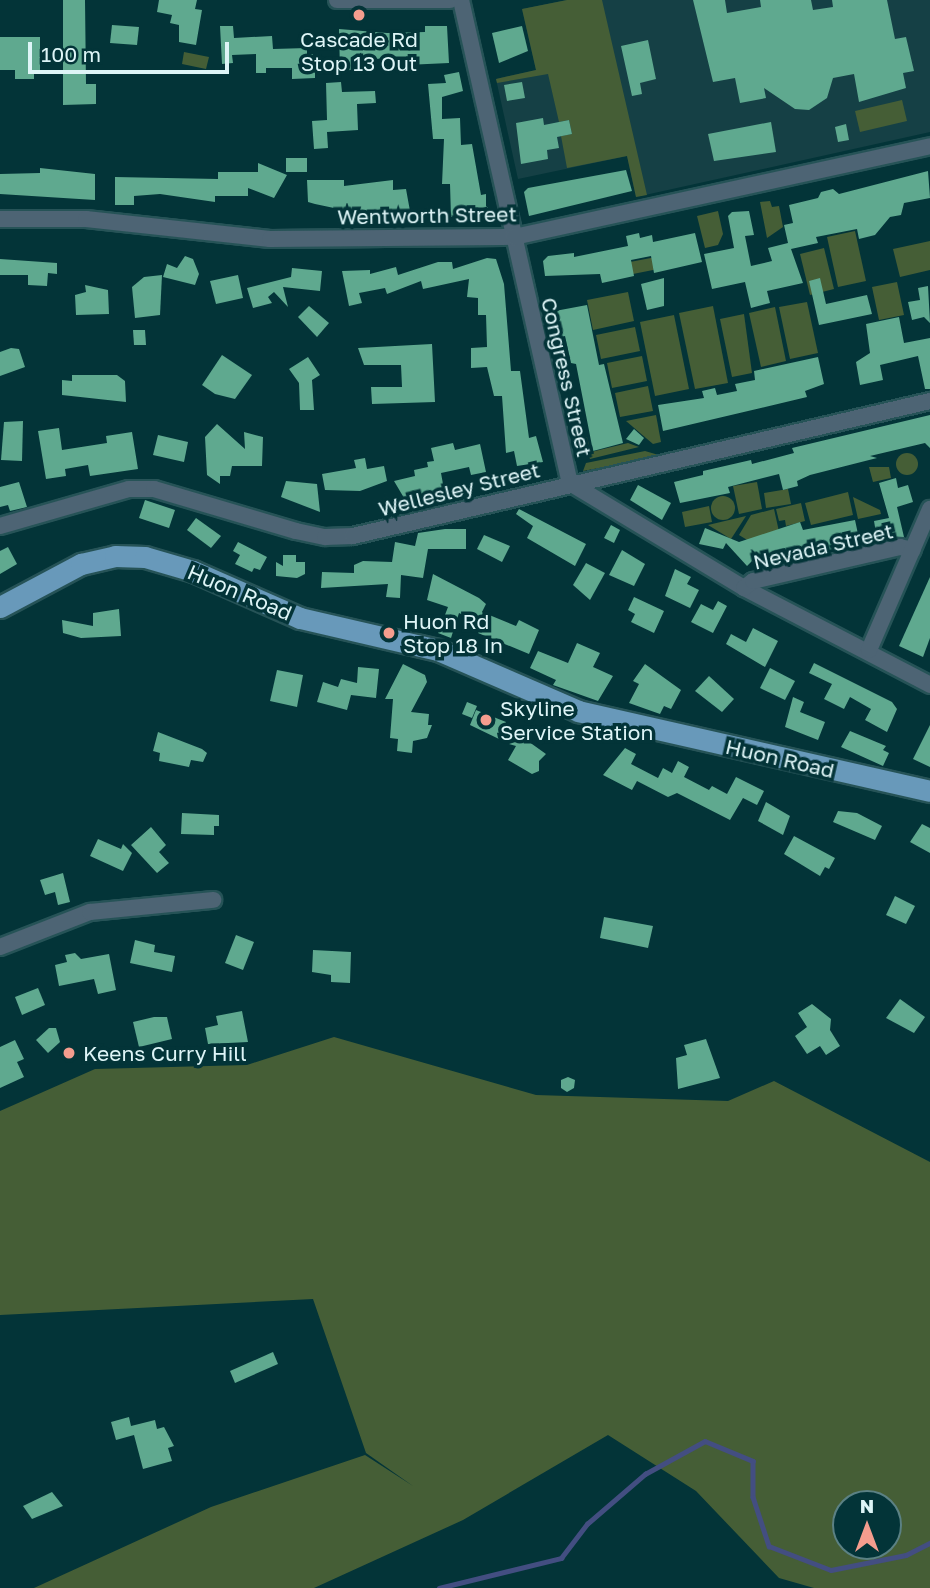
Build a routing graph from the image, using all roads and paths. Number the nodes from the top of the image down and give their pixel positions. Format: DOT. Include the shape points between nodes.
graph roads {
  1 [pos="337,0"];
  2 [pos="450,0"];
  3 [pos="461,0"];
  4 [pos="930,146"];
  5 [pos="0,219"];
  6 [pos="514,237"];
  7 [pos="930,401"];
  8 [pos="570,483"];
  9 [pos="930,509"];
  10 [pos="0,526"];
  11 [pos="913,550"];
  12 [pos="744,588"];
  13 [pos="0,607"];
  14 [pos="869,650"];
  15 [pos="930,684"];
  16 [pos="930,791"];
  17 [pos="213,900"];
  18 [pos="0,947"];
  1 -- 2 [label="street" via="381,4"];
  3 -- 6 [label="street, Congress Street"];
  4 -- 6 [label="street, Wentworth Street"];
  5 -- 6 [label="street, Wentworth Street" via="86,219 271,239"];
  6 -- 8 [label="street, Congress Street"];
  7 -- 8 [label="street, Wellesley Street"];
  8 -- 10 [label="street, Wellesley Street" via="353,536 296,531 154,489 129,489"];
  8 -- 12 [label="street, Congress Street"];
  9 -- 11 [label="street"];
  11 -- 12 [label="street, Nevada Street" via="900,547 753,581"];
  11 -- 14 [label="street"];
  12 -- 14 [label="street, Congress Street"];
  13 -- 16 [label="main road, Huon Road" via="81,564 116,556 153,558 277,610 438,650 578,710"];
  14 -- 15 [label="street, Congress Street"];
  17 -- 18 [label="street" via="90,912"];
}
